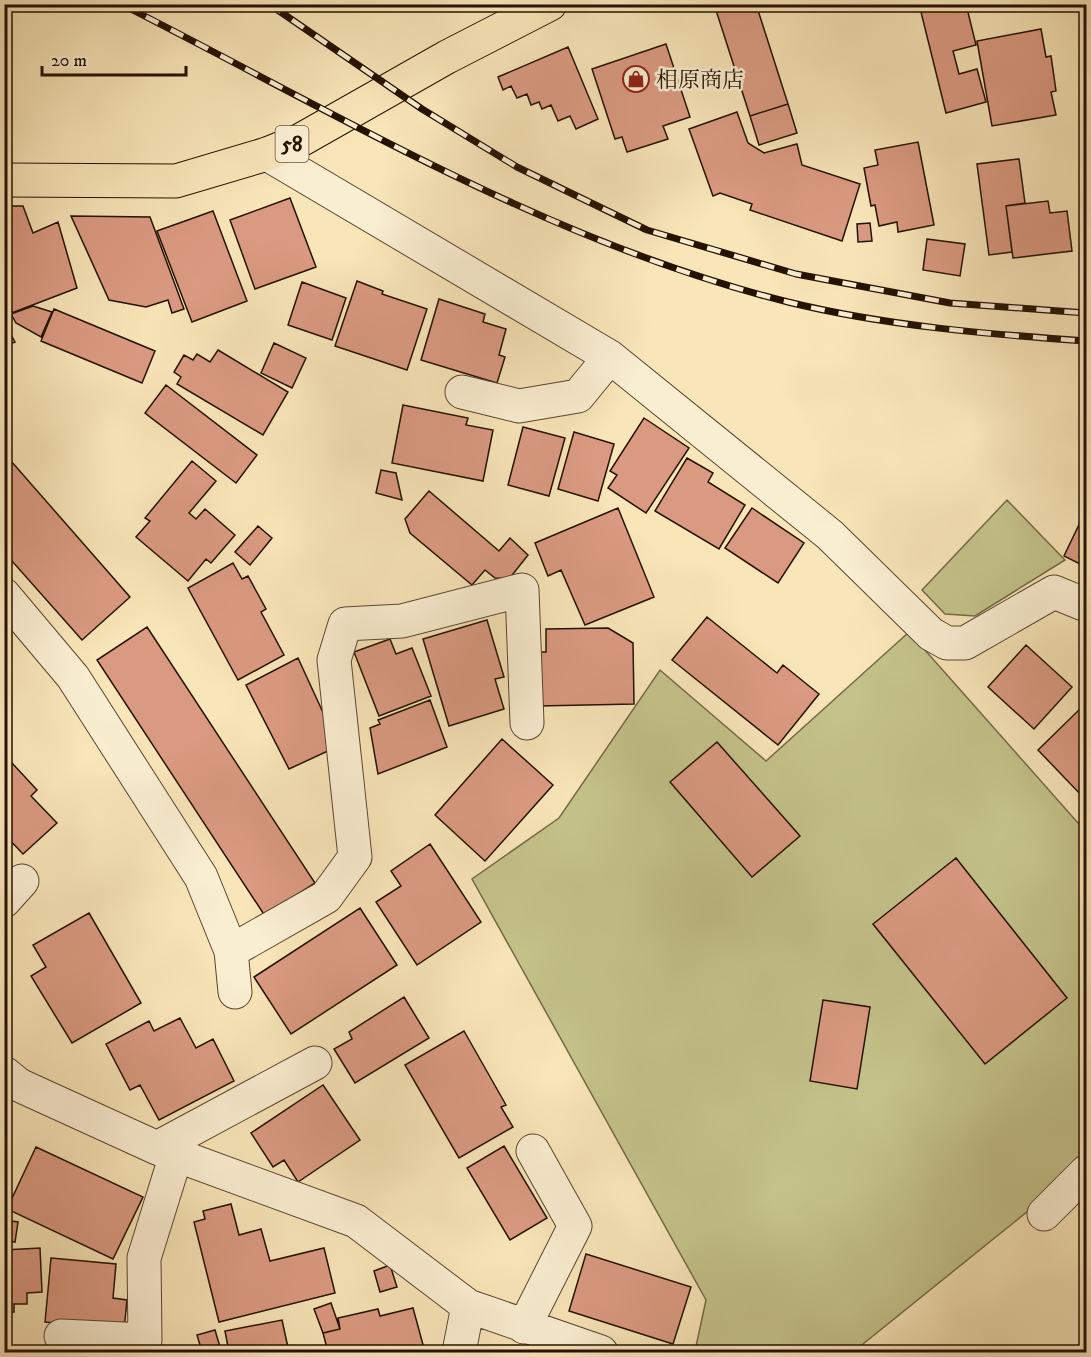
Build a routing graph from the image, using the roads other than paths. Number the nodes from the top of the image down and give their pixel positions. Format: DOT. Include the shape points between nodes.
graph roads {
  1 [pos="550,4"];
  2 [pos="267,154"];
  3 [pos="4,180"];
  4 [pos="610,357"];
  5 [pos="462,392"];
  6 [pos="4,595"];
  7 [pos="1086,605"];
  8 [pos="527,723"];
  9 [pos="231,951"];
  10 [pos="235,992"];
  11 [pos="315,1063"];
  12 [pos="4,1073"];
  13 [pos="166,1151"];
  14 [pos="533,1151"];
  15 [pos="1086,1172"];
  16 [pos="1044,1214"];
  17 [pos="468,1306"];
  18 [pos="524,1327"];
  19 [pos="61,1336"];
  20 [pos="459,1353"];
  21 [pos="601,1353"];
  1 -- 2 [label="main road, 58" via="299,141"];
  2 -- 3 [label="main road, 58" via="176,181"];
  2 -- 4 [label="street"];
  4 -- 5 [label="street" via="578,396 519,406"];
  4 -- 7 [label="street" via="830,535 931,634 947,642 965,643 1054,592"];
  6 -- 9 [label="street" via="73,677 201,877"];
  8 -- 9 [label="street" via="522,590 402,621 345,624 334,660 355,857 326,897"];
  9 -- 10 [label="street"];
  11 -- 13 [label="street"];
  12 -- 13 [label="street" via="19,1085"];
  13 -- 17 [label="street" via="356,1221"];
  13 -- 19 [label="street" via="144,1258 145,1340"];
  14 -- 18 [label="street" via="575,1226"];
  15 -- 16 [label="street"];
  17 -- 18 [label="street"];
  17 -- 20 [label="street"];
  18 -- 21 [label="street"];
}
